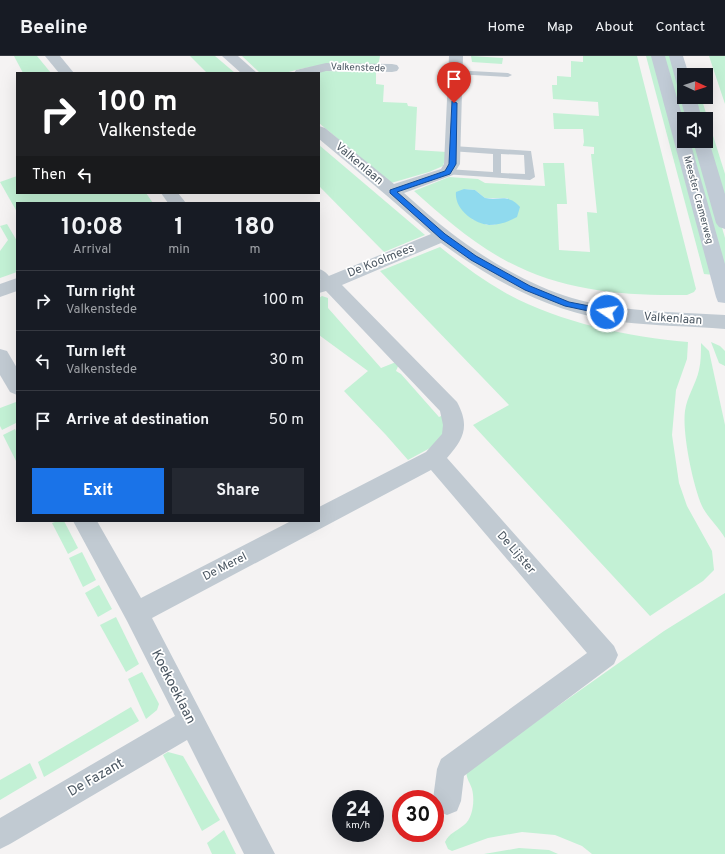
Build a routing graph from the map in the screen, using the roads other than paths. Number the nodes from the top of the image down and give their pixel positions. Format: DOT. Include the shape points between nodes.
graph roads {
  1 [pos="52,56"];
  2 [pos="230,56"];
  3 [pos="456,56"];
  4 [pos="658,56"];
  5 [pos="676,56"];
  6 [pos="392,68"];
  7 [pos="679,68"];
  8 [pos="66,72"];
  9 [pos="249,72"];
  10 [pos="305,72"];
  11 [pos="455,72"];
  12 [pos="508,75"];
  13 [pos="320,132"];
  14 [pos="703,148"];
  15 [pos="453,149"];
  16 [pos="497,151"];
  17 [pos="447,172"];
  18 [pos="497,175"];
  19 [pos="392,192"];
  20 [pos="170,194"];
  21 [pos="176,202"];
  22 [pos="725,223"];
  23 [pos="443,236"];
  24 [pos="322,281"];
  25 [pos="16,284"];
  26 [pos="0,290"];
  27 [pos="725,297"];
  28 [pos="725,322"];
  29 [pos="0,356"];
  30 [pos="16,386"];
  31 [pos="434,458"];
  32 [pos="320,517"];
  33 [pos="86,522"];
  34 [pos="311,522"];
  35 [pos="136,613"];
  36 [pos="191,722"];
  37 [pos="447,801"];
  38 [pos="0,834"];
  39 [pos="260,854"];
  1 -- 8 [label="street"];
  2 -- 9 [label="street"];
  3 -- 11 [label="street"];
  4 -- 27 [label="main road, Meester Cramerweg"];
  5 -- 7 [label="main road"];
  6 -- 10 [label="street, Valkenstede" via="326,66"];
  11 -- 12 [label="lane"];
  11 -- 15 [label="street"];
  13 -- 19 [label="street, Valkenlaan"];
  14 -- 22 [label="main road, Meester Cramerweg"];
  15 -- 16 [label="lane"];
  15 -- 17 [label="street" via="452,164"];
  16 -- 18 [label="lane"];
  16 -- 18 [label="lane" via="528,153 530,177"];
  17 -- 18 [label="lane"];
  17 -- 19 [label="street"];
  19 -- 23 [label="street, Valkenlaan"];
  20 -- 21 [label="street"];
  23 -- 24 [label="street, De Koolmees"];
  23 -- 28 [label="street, Valkenlaan" via="474,258 527,288 568,304 621,315"];
  24 -- 31 [label="street" via="450,408 455,432"];
  25 -- 26 [label="street"];
  29 -- 30 [label="street"];
  31 -- 32 [label="street"];
  31 -- 37 [label="street, De Lijster" via="604,655 450,769"];
  33 -- 35 [label="street, Koekoeklaan"];
  34 -- 35 [label="street, De Merel"];
  35 -- 36 [label="street, Koekoeklaan"];
  36 -- 38 [label="street, De Fazant"];
  36 -- 39 [label="street, Koekoeklaan"];
}
